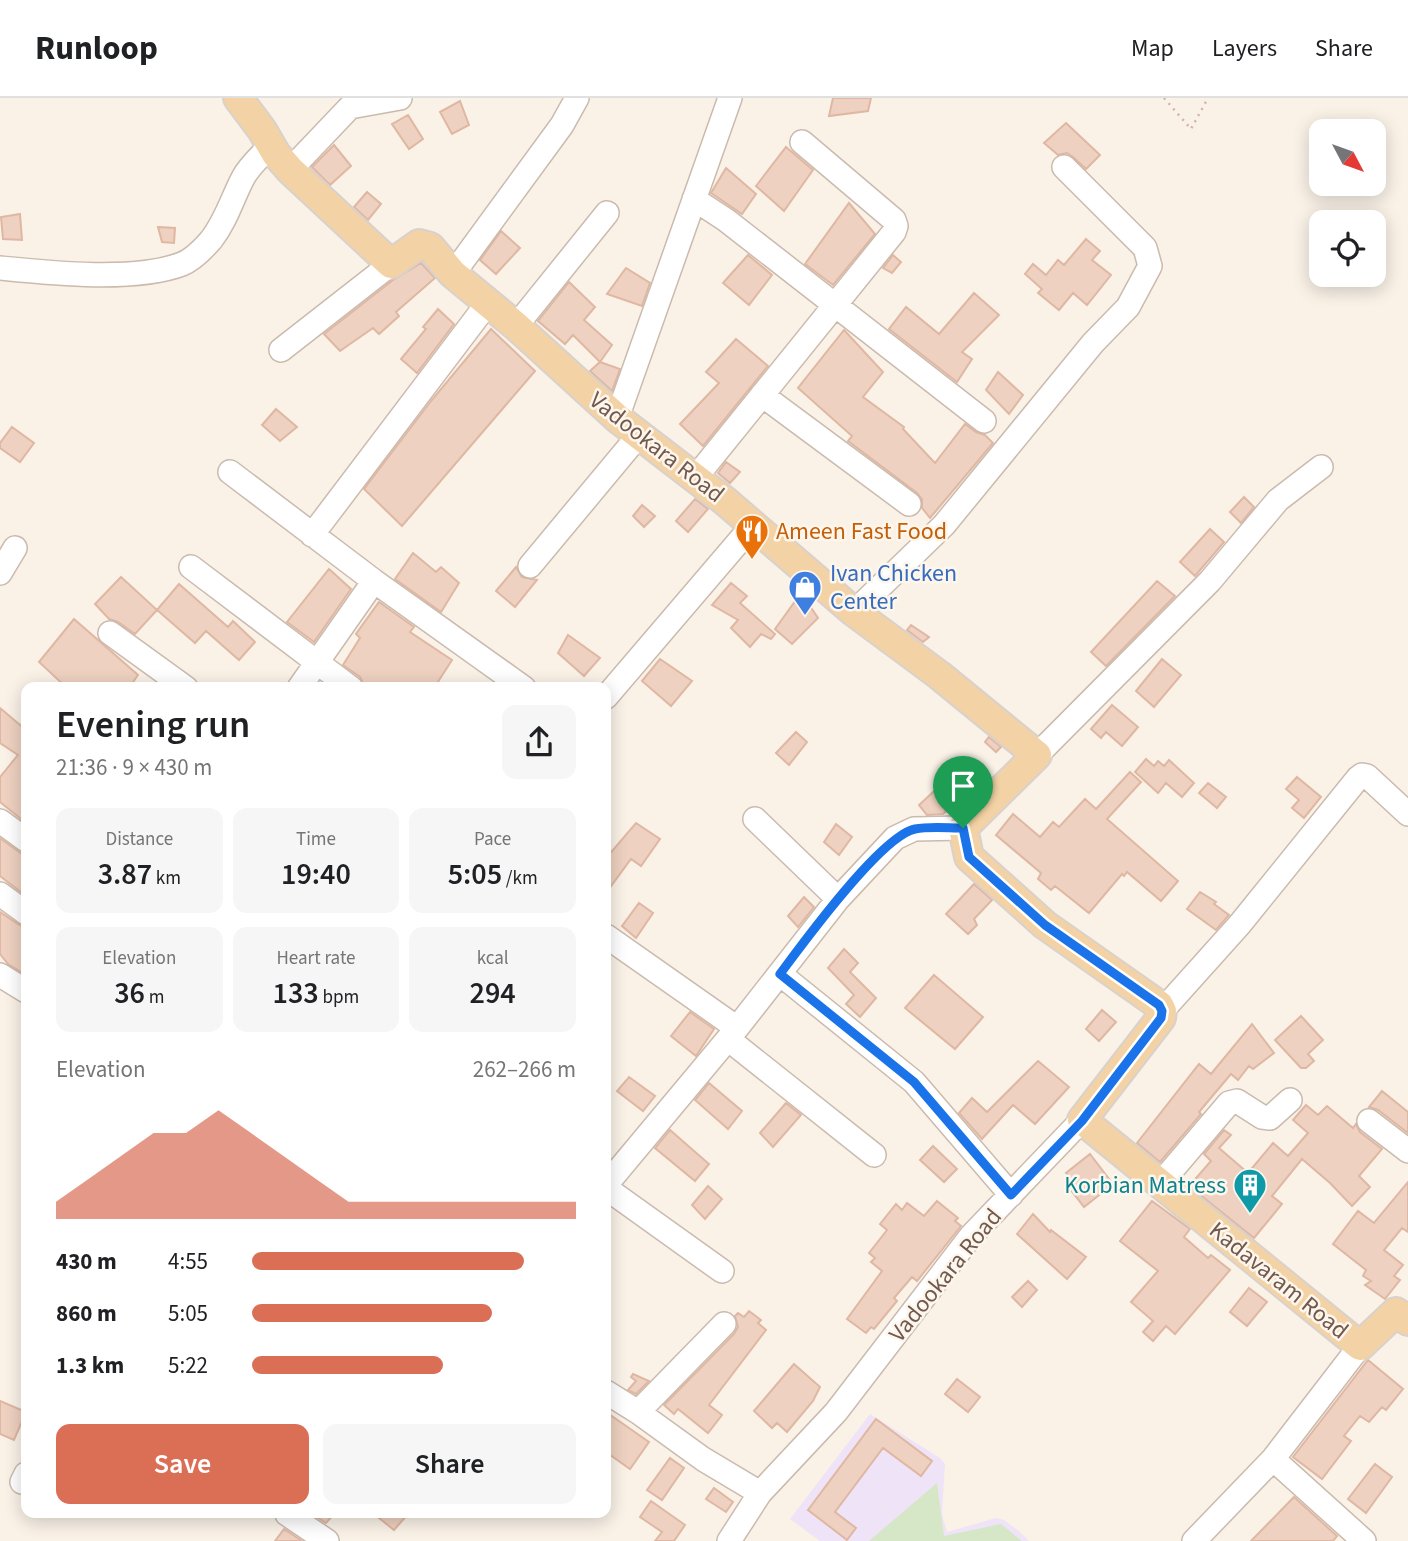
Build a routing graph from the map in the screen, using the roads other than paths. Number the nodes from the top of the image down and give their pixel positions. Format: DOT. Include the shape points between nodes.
graph roads {
  1 [pos="238,98"];
  2 [pos="400,98"];
  3 [pos="577,98"];
  4 [pos="730,98"];
  5 [pos="802,142"];
  6 [pos="271,145"];
  7 [pos="1064,167"];
  8 [pos="290,170"];
  9 [pos="694,199"];
  10 [pos="607,213"];
  11 [pos="391,264"];
  12 [pos="0,268"];
  13 [pos="453,274"];
  14 [pos="487,304"];
  15 [pos="835,305"];
  16 [pos="516,326"];
  17 [pos="281,350"];
  18 [pos="762,395"];
  19 [pos="617,418"];
  20 [pos="984,421"];
  21 [pos="639,435"];
  22 [pos="1321,467"];
  23 [pos="230,472"];
  24 [pos="696,477"];
  25 [pos="909,504"];
  26 [pos="753,525"];
  27 [pos="312,535"];
  28 [pos="15,548"];
  29 [pos="530,566"];
  30 [pos="191,567"];
  31 [pos="0,573"];
  32 [pos="374,581"];
  33 [pos="854,612"];
  34 [pos="110,633"];
  35 [pos="318,661"];
  36 [pos="178,682"];
  37 [pos="303,682"];
  38 [pos="344,682"];
  39 [pos="516,682"];
  40 [pos="611,691"];
  41 [pos="1037,755"];
  42 [pos="1408,814"];
  43 [pos="755,819"];
  44 [pos="0,821"];
  45 [pos="963,828"];
  46 [pos="21,836"];
  47 [pos="0,894"];
  48 [pos="838,899"];
  49 [pos="21,909"];
  50 [pos="611,940"];
  51 [pos="780,974"];
  52 [pos="0,975"];
  53 [pos="21,987"];
  54 [pos="1162,1011"];
  55 [pos="733,1034"];
  56 [pos="1290,1100"];
  57 [pos="1082,1121"];
  58 [pos="1369,1121"];
  59 [pos="1408,1151"];
  60 [pos="874,1155"];
  61 [pos="611,1180"];
  62 [pos="1160,1184"];
  63 [pos="611,1190"];
  64 [pos="1011,1195"];
  65 [pos="723,1271"];
  66 [pos="1404,1309"];
  67 [pos="724,1324"];
  68 [pos="1360,1346"];
  69 [pos="611,1395"];
  70 [pos="638,1412"];
  71 [pos="1273,1459"];
  72 [pos="760,1493"];
  73 [pos="294,1518"];
  74 [pos="327,1541"];
  75 [pos="729,1541"];
  76 [pos="1194,1541"];
  77 [pos="1364,1541"];
  1 -- 6 [label="main road"];
  2 -- 8 [label="street" via="350,107"];
  3 -- 13 [label="street"];
  4 -- 9 [label="street"];
  5 -- 15 [label="street" via="896,226"];
  6 -- 8 [label="main road"];
  6 -- 12 [label="street" via="244,175 231,208 210,240 185,263 163,270 109,274"];
  7 -- 33 [label="street" via="1145,248 1150,266 1128,307 1093,343 944,525"];
  8 -- 11 [label="main road"];
  9 -- 15 [label="street"];
  9 -- 19 [label="street"];
  10 -- 16 [label="street"];
  11 -- 13 [label="main road, Vadookara Road" via="419,244 430,247"];
  11 -- 17 [label="street"];
  13 -- 14 [label="main road, Vadookara Road"];
  14 -- 16 [label="main road, Vadookara Road"];
  14 -- 27 [label="street"];
  15 -- 18 [label="street"];
  15 -- 20 [label="street"];
  16 -- 19 [label="main road, Vadookara Road"];
  18 -- 24 [label="street"];
  18 -- 25 [label="street"];
  19 -- 21 [label="main road, Vadookara Road"];
  21 -- 24 [label="main road, Vadookara Road"];
  21 -- 29 [label="street"];
  22 -- 41 [label="street" via="1278,500 1210,580"];
  23 -- 27 [label="street"];
  24 -- 26 [label="main road, Vadookara Road"];
  26 -- 33 [label="main road, Vadookara Road"];
  26 -- 40 [label="street"];
  27 -- 32 [label="street"];
  28 -- 31 [label="street"];
  30 -- 35 [label="street"];
  32 -- 35 [label="street"];
  32 -- 39 [label="street"];
  33 -- 41 [label="main road, Vadookara Road"];
  34 -- 36 [label="street"];
  35 -- 37 [label="street"];
  35 -- 38 [label="street"];
  41 -- 45 [label="main road"];
  42 -- 54 [label="street, Vadookara Road" via="1367,776 1358,778 1240,924"];
  43 -- 48 [label="street"];
  44 -- 46 [label="street"];
  45 -- 48 [label="street" via="914,829 895,838"];
  45 -- 54 [label="main road" via="969,857 1045,925"];
  47 -- 49 [label="street"];
  48 -- 51 [label="street"];
  50 -- 55 [label="street"];
  51 -- 55 [label="street"];
  51 -- 64 [label="street" via="914,1082"];
  52 -- 53 [label="street"];
  54 -- 57 [label="main road, Vadookara Road"];
  55 -- 60 [label="street"];
  55 -- 61 [label="street"];
  56 -- 62 [label="street" via="1270,1118 1237,1101 1229,1103"];
  57 -- 62 [label="main road, Kadavaram Road"];
  57 -- 64 [label="street, Vadookara Road"];
  58 -- 59 [label="street"];
  62 -- 68 [label="main road, Kadavaram Road"];
  63 -- 65 [label="street"];
  64 -- 72 [label="street, Vadookara Road" via="971,1236 836,1412"];
  66 -- 68 [label="main road, Kadavaram Road"];
  67 -- 70 [label="street"];
  68 -- 71 [label="street"];
  69 -- 70 [label="street"];
  70 -- 72 [label="street"];
  71 -- 76 [label="street"];
  71 -- 77 [label="street"];
  72 -- 75 [label="street, Vadookara Road"];
  73 -- 74 [label="street"];
}
